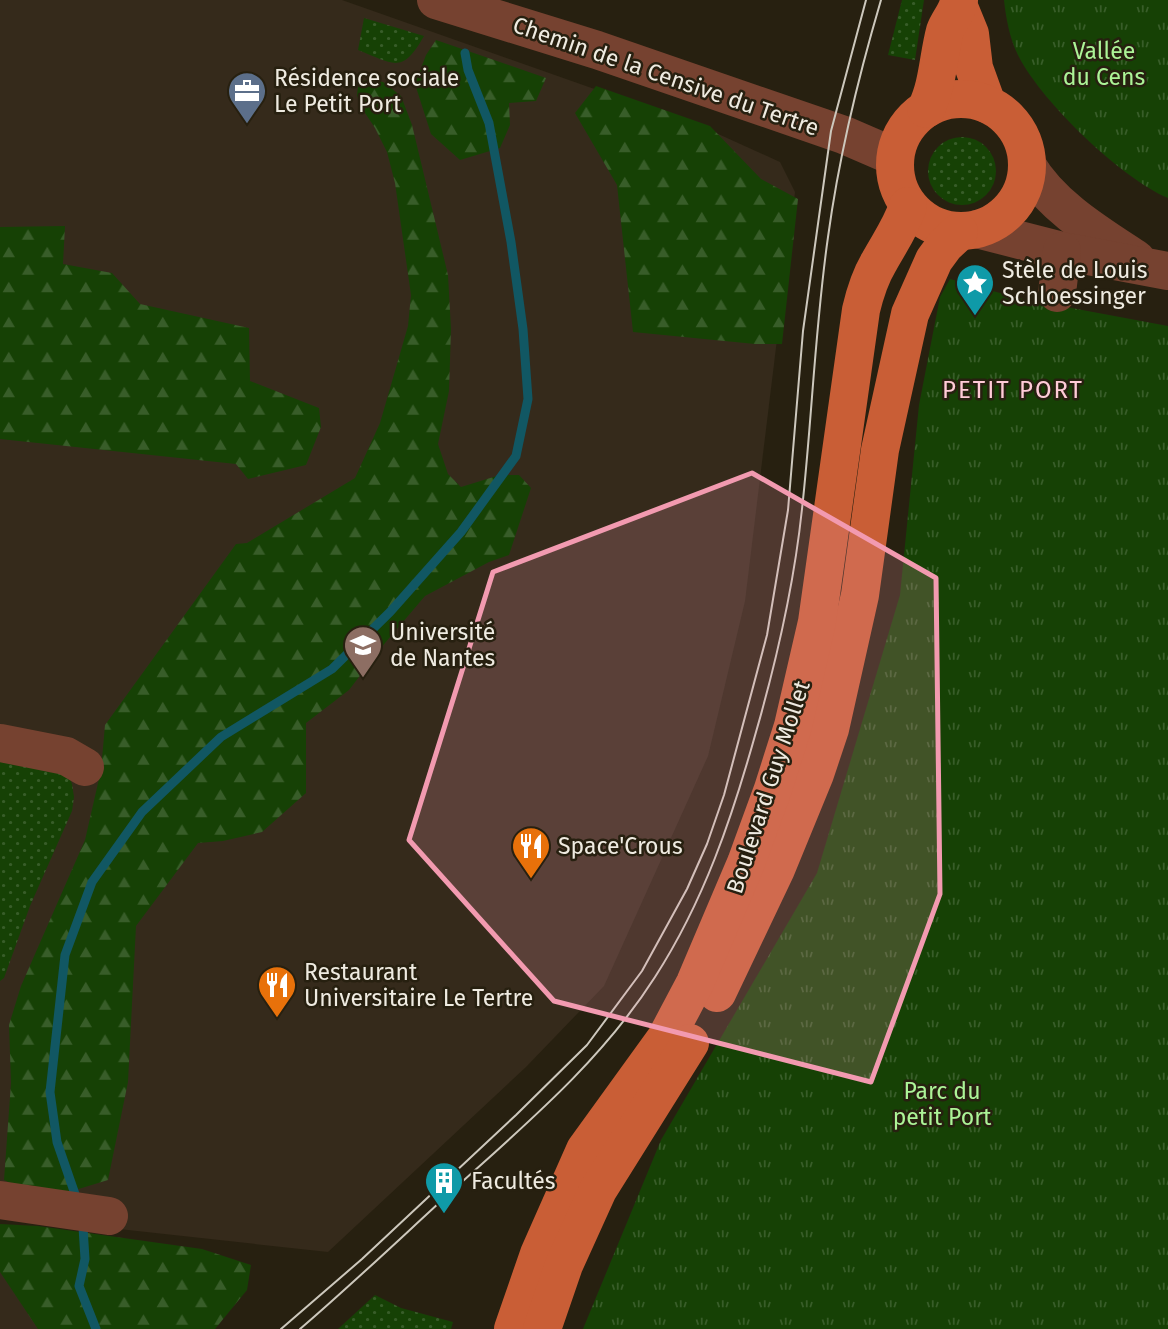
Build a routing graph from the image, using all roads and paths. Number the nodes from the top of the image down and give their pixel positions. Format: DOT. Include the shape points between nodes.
graph roads {
  1 [pos="436,0"];
  2 [pos="959,4"];
  3 [pos="987,104"];
  4 [pos="926,109"];
  5 [pos="895,157"];
  6 [pos="1027,165"];
  7 [pos="908,206"];
  8 [pos="968,230"];
  9 [pos="1062,251"];
  10 [pos="1157,268"];
  11 [pos="1057,293"];
  12 [pos="0,743"];
  13 [pos="85,767"];
  14 [pos="0,1200"];
  15 [pos="109,1216"];
  16 [pos="513,1329"];
  17 [pos="541,1329"];
  1 -- 5 [label="street, Chemin de la Censive du Tertre" via="597,50"];
  2 -- 3 [label="main road"];
  2 -- 4 [label="main road" via="946,27 934,94"];
  3 -- 4 [label="main road" via="959,99"];
  3 -- 6 [label="main road" via="1016,128"];
  4 -- 5 [label="main road" via="903,132"];
  5 -- 7 [label="main road" via="896,180"];
  6 -- 8 [label="main road" via="1013,206 1000,219"];
  6 -- 10 [label="street" via="1041,185 1087,226"];
  7 -- 8 [label="main road" via="918,217 945,230"];
  7 -- 16 [label="main road, Boulevard Guy Mollet" via="868,285 861,310 817,622 773,789 695,983 666,1038 585,1150 539,1254"];
  8 -- 9 [label="street"];
  8 -- 17 [label="main road, Boulevard Guy Mollet" via="945,245 934,260 910,314 880,450 868,551 849,649 815,774 720,987 675,1070 598,1190"];
  9 -- 10 [label="street"];
  9 -- 11 [label="street"];
  12 -- 13 [label="street" via="66,755"];
  14 -- 15 [label="street"];
}
